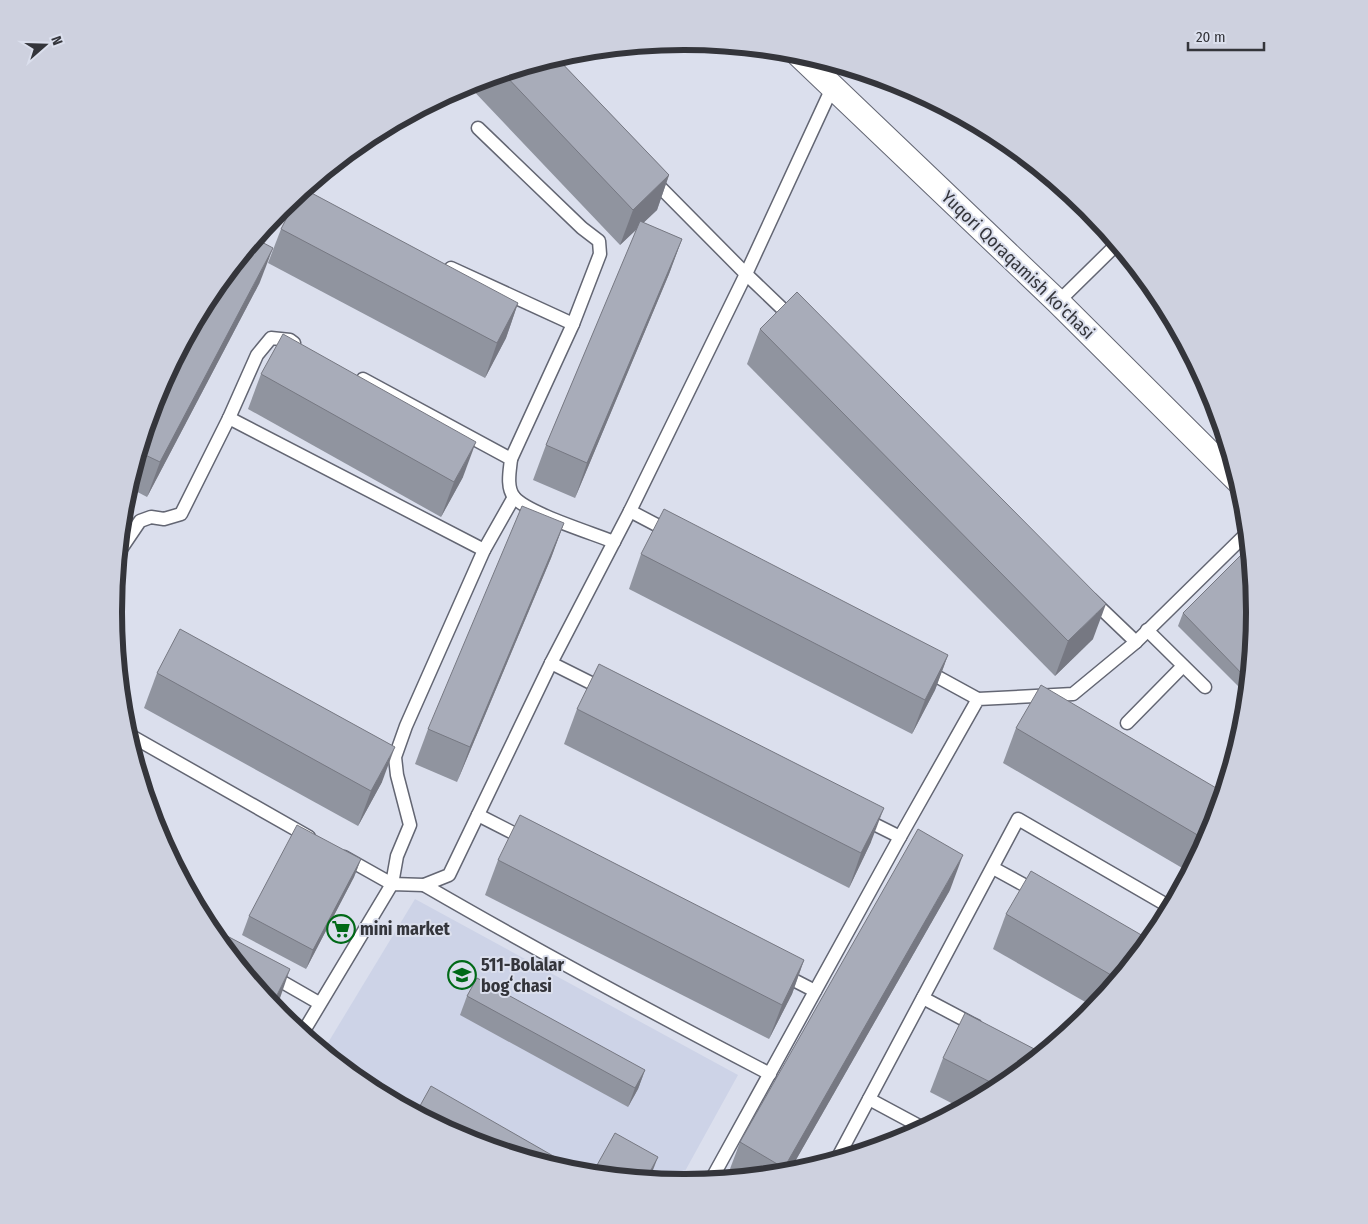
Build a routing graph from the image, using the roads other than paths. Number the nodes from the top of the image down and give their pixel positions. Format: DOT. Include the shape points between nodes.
graph roads {
  1 [pos="808,64"];
  2 [pos="832,88"];
  3 [pos="478,128"];
  4 [pos="641,169"];
  5 [pos="1113,248"];
  6 [pos="441,263"];
  7 [pos="746,274"];
  8 [pos="1058,302"];
  9 [pos="573,324"];
  10 [pos="804,328"];
  11 [pos="307,349"];
  12 [pos="349,372"];
  13 [pos="229,418"];
  14 [pos="511,459"];
  15 [pos="1228,471"];
  16 [pos="514,497"];
  17 [pos="630,511"];
  18 [pos="683,539"];
  19 [pos="1241,539"];
  20 [pos="127,540"];
  21 [pos="614,542"];
  22 [pos="484,550"];
  23 [pos="1078,587"];
  24 [pos="1147,630"];
  25 [pos="1136,642"];
  26 [pos="551,663"];
  27 [pos="918,666"];
  28 [pos="1183,666"];
  29 [pos="1205,687"];
  30 [pos="614,694"];
  31 [pos="978,699"];
  32 [pos="1127,723"];
  33 [pos="137,740"];
  34 [pos="478,815"];
  35 [pos="855,815"];
  36 [pos="900,837"];
  37 [pos="538,846"];
  38 [pos="993,868"];
  39 [pos="392,884"];
  40 [pos="424,885"];
  41 [pos="1051,899"];
  42 [pos="1164,904"];
  43 [pos="772,969"];
  44 [pos="262,971"];
  45 [pos="815,992"];
  46 [pos="923,998"];
  47 [pos="320,1003"];
  48 [pos="306,1028"];
  49 [pos="984,1030"];
  50 [pos="770,1074"];
  51 [pos="869,1100"];
  52 [pos="915,1124"];
  53 [pos="842,1151"];
  54 [pos="715,1173"];
  1 -- 2 [label="street, Yuqori Qoraqamish ko'chasi"];
  2 -- 7 [label="lane"];
  2 -- 8 [label="street, Yuqori Qoraqamish ko'chasi"];
  3 -- 9 [label="lane" via="599,241 600,254"];
  4 -- 7 [label="lane"];
  5 -- 8 [label="lane"];
  6 -- 9 [label="lane"];
  7 -- 10 [label="lane"];
  7 -- 17 [label="lane"];
  8 -- 15 [label="street, Yuqori Qoraqamish ko'chasi"];
  9 -- 14 [label="lane"];
  11 -- 13 [label="lane" via="290,340 271,338 257,356"];
  12 -- 14 [label="lane"];
  13 -- 20 [label="lane" via="181,514 140,521"];
  13 -- 22 [label="lane"];
  14 -- 16 [label="lane" via="509,485"];
  16 -- 21 [label="lane" via="534,511"];
  16 -- 22 [label="lane"];
  17 -- 18 [label="lane"];
  17 -- 21 [label="lane"];
  19 -- 24 [label="lane"];
  21 -- 26 [label="lane"];
  22 -- 39 [label="lane" via="406,726 396,757 397,775 410,825 397,856"];
  23 -- 25 [label="lane"];
  24 -- 25 [label="lane"];
  24 -- 28 [label="lane"];
  25 -- 31 [label="lane" via="1073,694"];
  26 -- 30 [label="lane"];
  26 -- 34 [label="lane"];
  27 -- 31 [label="lane"];
  28 -- 29 [label="lane"];
  28 -- 32 [label="lane"];
  31 -- 36 [label="lane"];
  33 -- 39 [label="lane"];
  34 -- 37 [label="lane"];
  34 -- 40 [label="lane" via="449,875"];
  35 -- 36 [label="lane"];
  36 -- 45 [label="lane"];
  38 -- 41 [label="lane"];
  38 -- 42 [label="lane" via="1018,819"];
  38 -- 46 [label="lane"];
  39 -- 40 [label="lane"];
  39 -- 47 [label="lane"];
  40 -- 50 [label="lane" via="529,946"];
  43 -- 45 [label="lane"];
  44 -- 47 [label="lane"];
  45 -- 50 [label="lane"];
  46 -- 49 [label="lane"];
  46 -- 51 [label="lane"];
  47 -- 48 [label="lane"];
  50 -- 54 [label="lane"];
  51 -- 52 [label="lane"];
  51 -- 53 [label="lane"];
}
